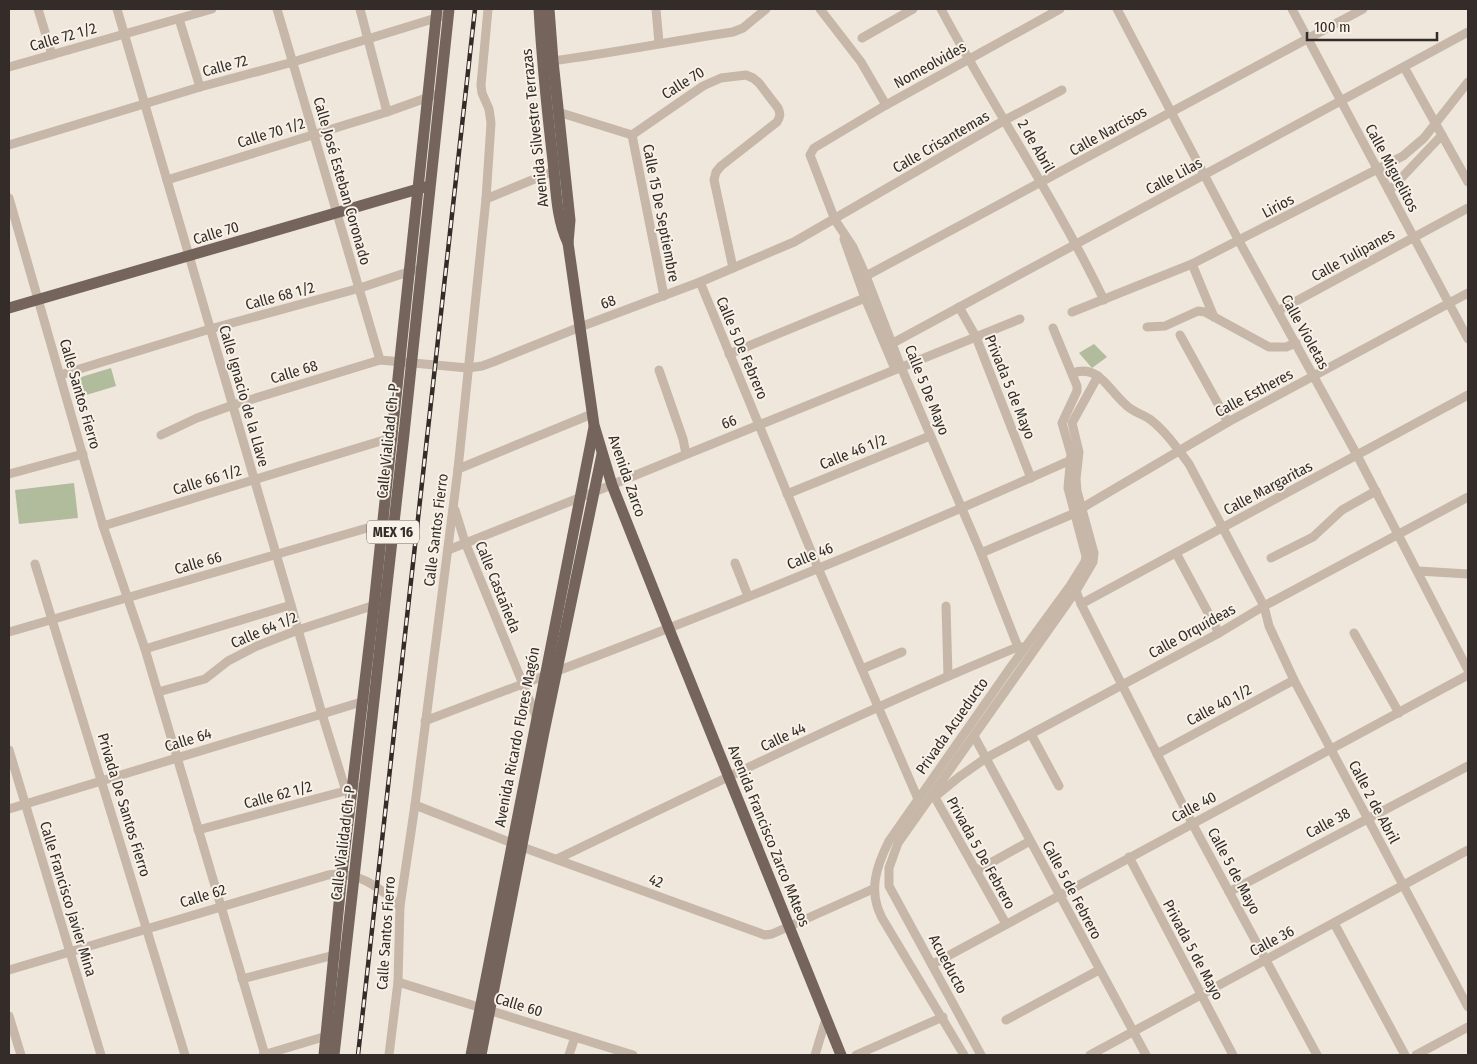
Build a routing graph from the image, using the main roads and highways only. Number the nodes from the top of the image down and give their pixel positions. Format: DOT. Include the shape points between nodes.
graph roads {
  1 [pos="539,9"];
  2 [pos="549,9"];
  3 [pos="449,11"];
  4 [pos="437,13"];
  5 [pos="430,185"];
  6 [pos="418,189"];
  7 [pos="568,243"];
  8 [pos="9,308"];
  9 [pos="580,327"];
  10 [pos="593,420"];
  11 [pos="602,454"];
  12 [pos="669,628"];
  13 [pos="517,845"];
  14 [pos="485,1009"];
  15 [pos="331,1035"];
  16 [pos="324,1055"];
  17 [pos="334,1055"];
  18 [pos="470,1055"];
  19 [pos="481,1055"];
  20 [pos="841,1055"];
  1 -- 7 [label="main road, Avenida Silvestre Terrazas" via="554,171 561,224"];
  2 -- 7 [label="main road, Avenida Silvestre Terrazas" via="570,220"];
  3 -- 5 [label="main road, Calle Vialidad Ch-P / MEX 16"];
  4 -- 6 [label="main road, Calle Vialidad Ch-P / MEX 16"];
  5 -- 6 [label="main road, Calle 70"];
  5 -- 15 [label="main road, Calle Vialidad Ch-P / MEX 16" via="375,697 345,953"];
  6 -- 8 [label="main road, Calle 70"];
  6 -- 15 [label="main road, Calle Vialidad Ch-P / MEX 16" via="363,702 349,791 334,955"];
  7 -- 9 [label="main road, Avenida Silvestre Terrazas"];
  9 -- 10 [label="main road, Avenida Zarco"];
  10 -- 11 [label="main road, Avenida Zarco"];
  10 -- 13 [label="main road, Avenida Ricardo Flores Magón" via="536,719"];
  11 -- 12 [label="main road, Avenida Zarco"];
  11 -- 13 [label="main road, Avenida Ricardo Flores Magón" via="558,670"];
  12 -- 20 [label="main road, Avenida Francisco Zarco MAteos"];
  13 -- 14 [label="main road, Avenida Ricardo Flores Magón"];
  14 -- 18 [label="main road, Avenida Ricardo Flores Magón"];
  14 -- 19 [label="main road, Avenida Ricardo Flores Magón"];
  15 -- 16 [label="main road, Calle Vialidad Ch-P / MEX 16"];
  15 -- 17 [label="main road, Calle Vialidad Ch-P / MEX 16"];
}
